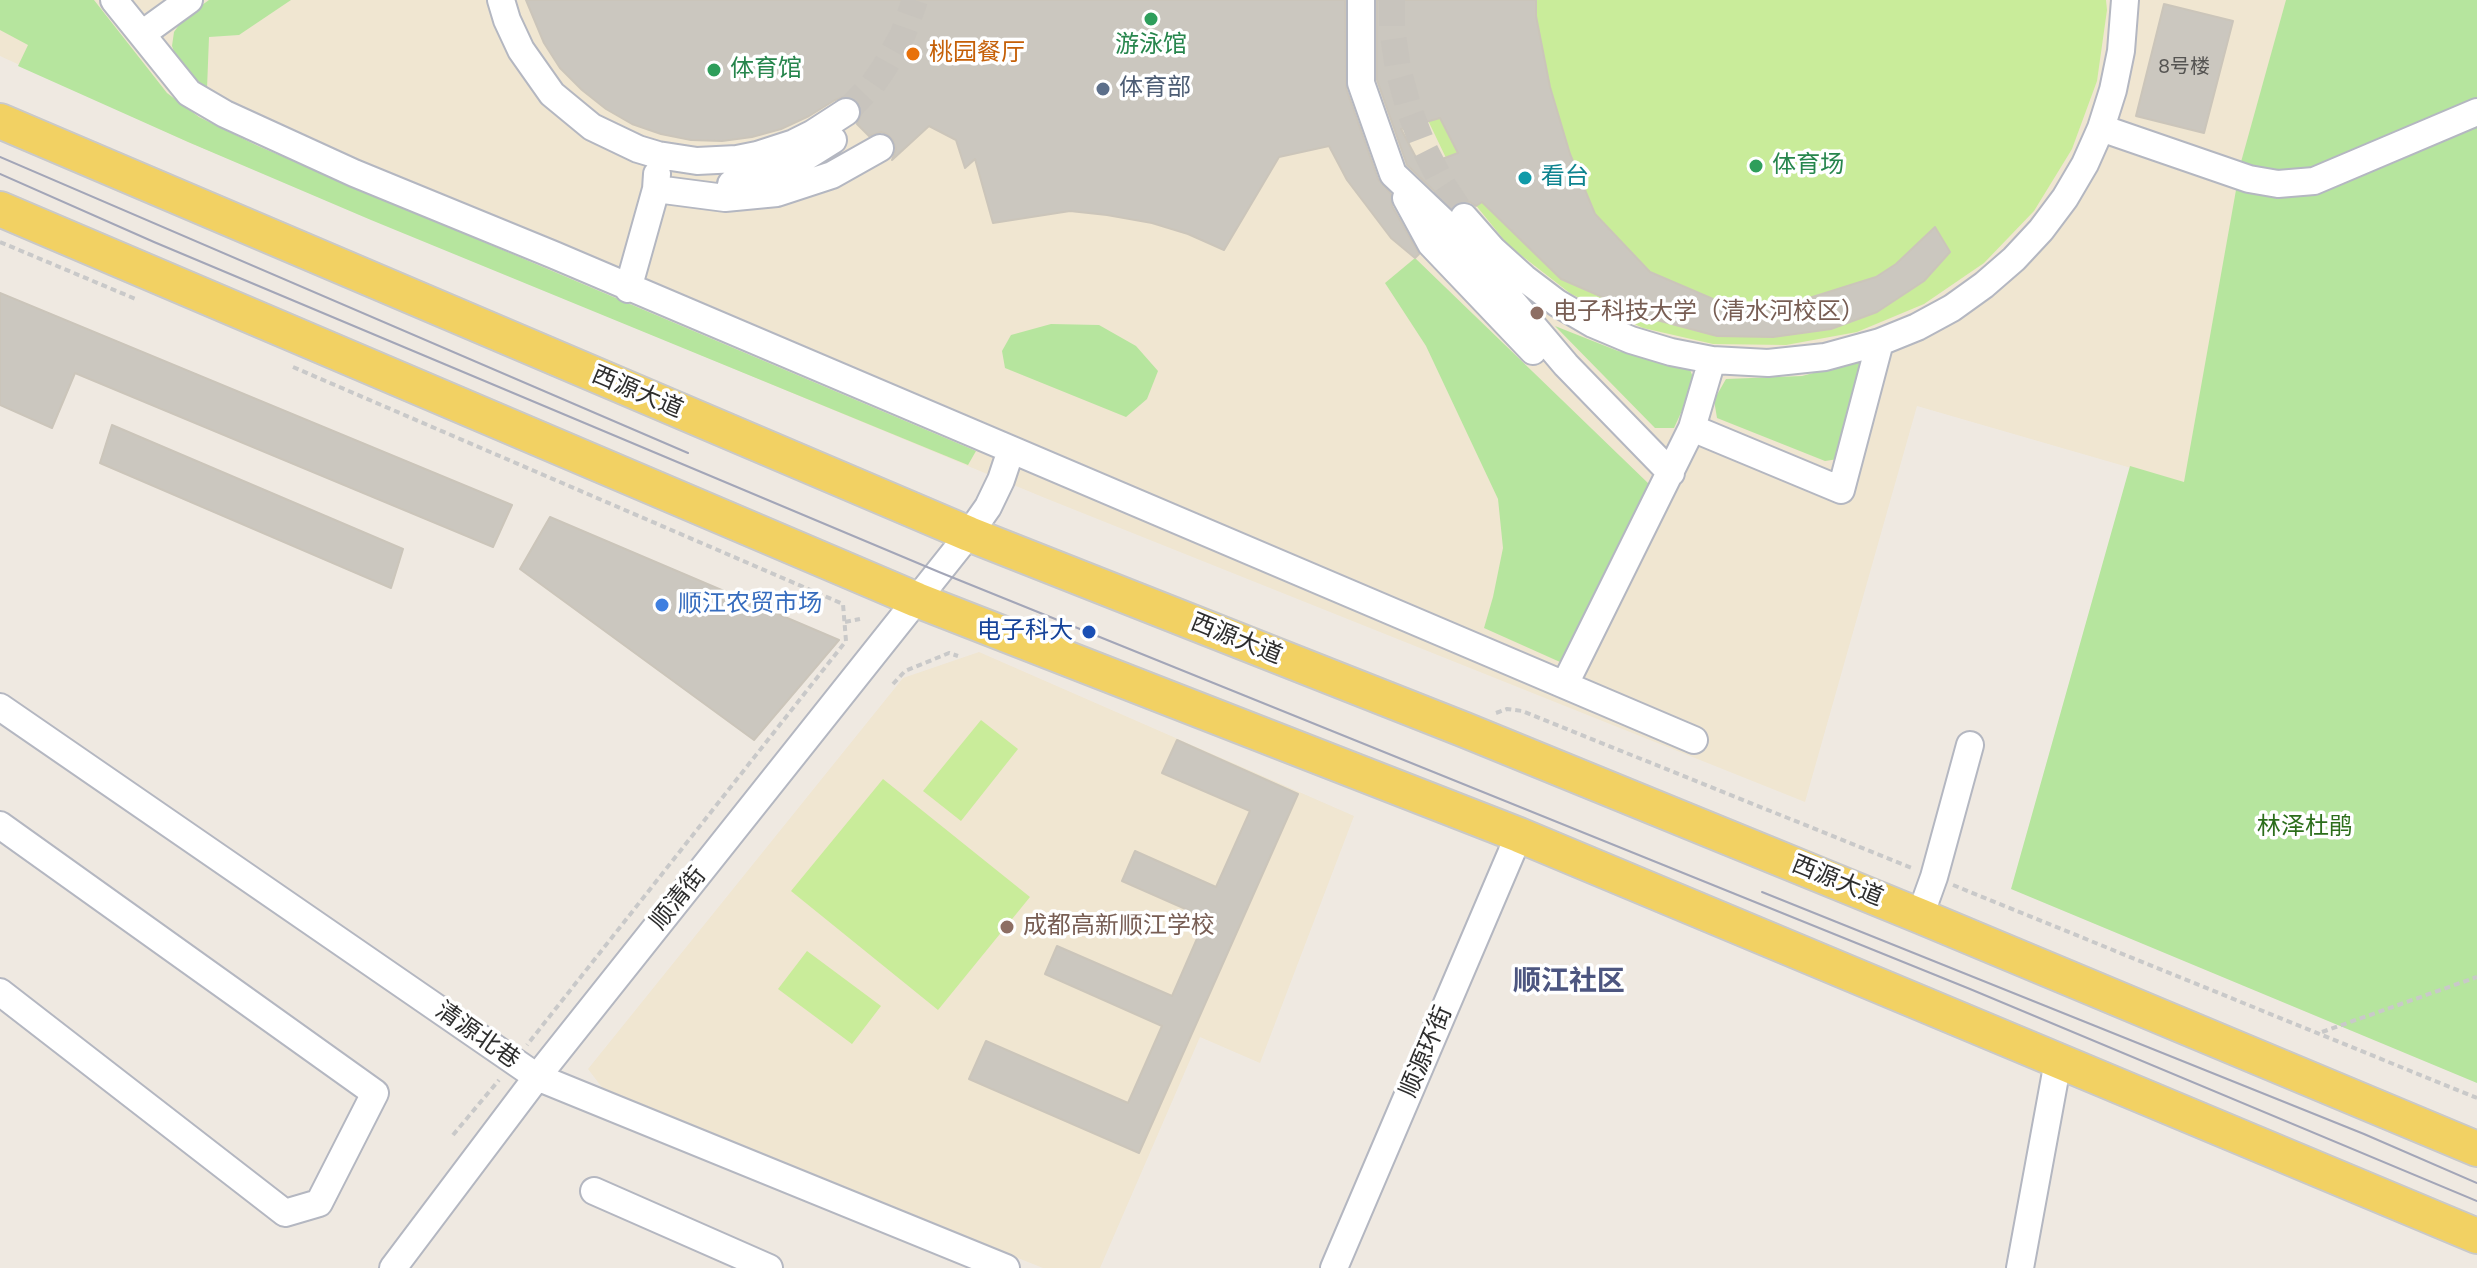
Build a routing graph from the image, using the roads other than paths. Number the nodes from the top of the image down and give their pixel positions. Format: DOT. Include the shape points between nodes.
graph roads {
  1 [pos="114,0"];
  2 [pos="189,0"];
  3 [pos="501,0"];
  4 [pos="1361,0"];
  5 [pos="2125,0"];
  6 [pos="142,34"];
  7 [pos="2477,112"];
  8 [pos="0,121"];
  9 [pos="2101,128"];
  10 [pos="880,148"];
  11 [pos="658,155"];
  12 [pos="656,189"];
  13 [pos="0,209"];
  14 [pos="1464,217"];
  15 [pos="628,289"];
  16 [pos="1880,342"];
  17 [pos="1712,360"];
  18 [pos="1692,428"];
  19 [pos="1011,450"];
  20 [pos="1671,473"];
  21 [pos="969,534"];
  22 [pos="917,600"];
  23 [pos="1565,684"];
  24 [pos="0,707"];
  25 [pos="1694,740"];
  26 [pos="1970,745"];
  27 [pos="0,825"];
  28 [pos="1519,835"];
  29 [pos="1920,916"];
  30 [pos="0,992"];
  31 [pos="2058,1061"];
  32 [pos="537,1077"];
  33 [pos="2477,1149"];
  34 [pos="594,1191"];
  35 [pos="2477,1236"];
  36 [pos="393,1268"];
  37 [pos="769,1268"];
  38 [pos="1006,1268"];
  39 [pos="1334,1268"];
  40 [pos="2020,1268"];
  1 -- 6 [label="street"];
  2 -- 6 [label="street"];
  3 -- 11 [label="street" via="525,57 560,101 592,127"];
  4 -- 20 [label="street" via="1361,83 1393,174 1450,228 1566,365"];
  5 -- 9 [label="street" via="2121,51"];
  6 -- 15 [label="street" via="189,93 225,114"];
  7 -- 9 [label="street" via="2314,181 2278,184"];
  8 -- 21 [label="main road, 西源大道"];
  9 -- 16 [label="street" via="2065,198 2014,259 1952,308"];
  10 -- 12 [label="street" via="832,175 777,193 725,198"];
  11 -- 12 [label="street"];
  11 -- 12 [label="street" via="697,161 757,155 851,118 785,170 744,183"];
  12 -- 15 [label="street"];
  13 -- 22 [label="main road"];
  14 -- 17 [label="street" via="1524,278 1593,324 1631,340"];
  15 -- 19 [label="street"];
  16 -- 17 [label="street" via="1768,363"];
  16 -- 18 [label="street" via="1841,490"];
  17 -- 18 [label="street"];
  18 -- 20 [label="street"];
  19 -- 21 [label="street, 顺清街" via="988,507"];
  19 -- 23 [label="street"];
  20 -- 23 [label="street"];
  21 -- 22 [label="street, 顺清街"];
  21 -- 29 [label="main road, 西源大道"];
  22 -- 28 [label="main road"];
  22 -- 32 [label="street, 顺清街"];
  23 -- 25 [label="street"];
  24 -- 32 [label="street, 清源北巷"];
  26 -- 29 [label="street"];
  27 -- 30 [label="street" via="375,1093 319,1203 285,1213"];
  28 -- 31 [label="main road"];
  28 -- 39 [label="street, 顺源环街"];
  29 -- 33 [label="main road, 西源大道"];
  31 -- 35 [label="main road"];
  31 -- 40 [label="street"];
  32 -- 36 [label="street, 顺清街"];
  32 -- 38 [label="street, 清源北巷"];
  34 -- 37 [label="street"];
}
